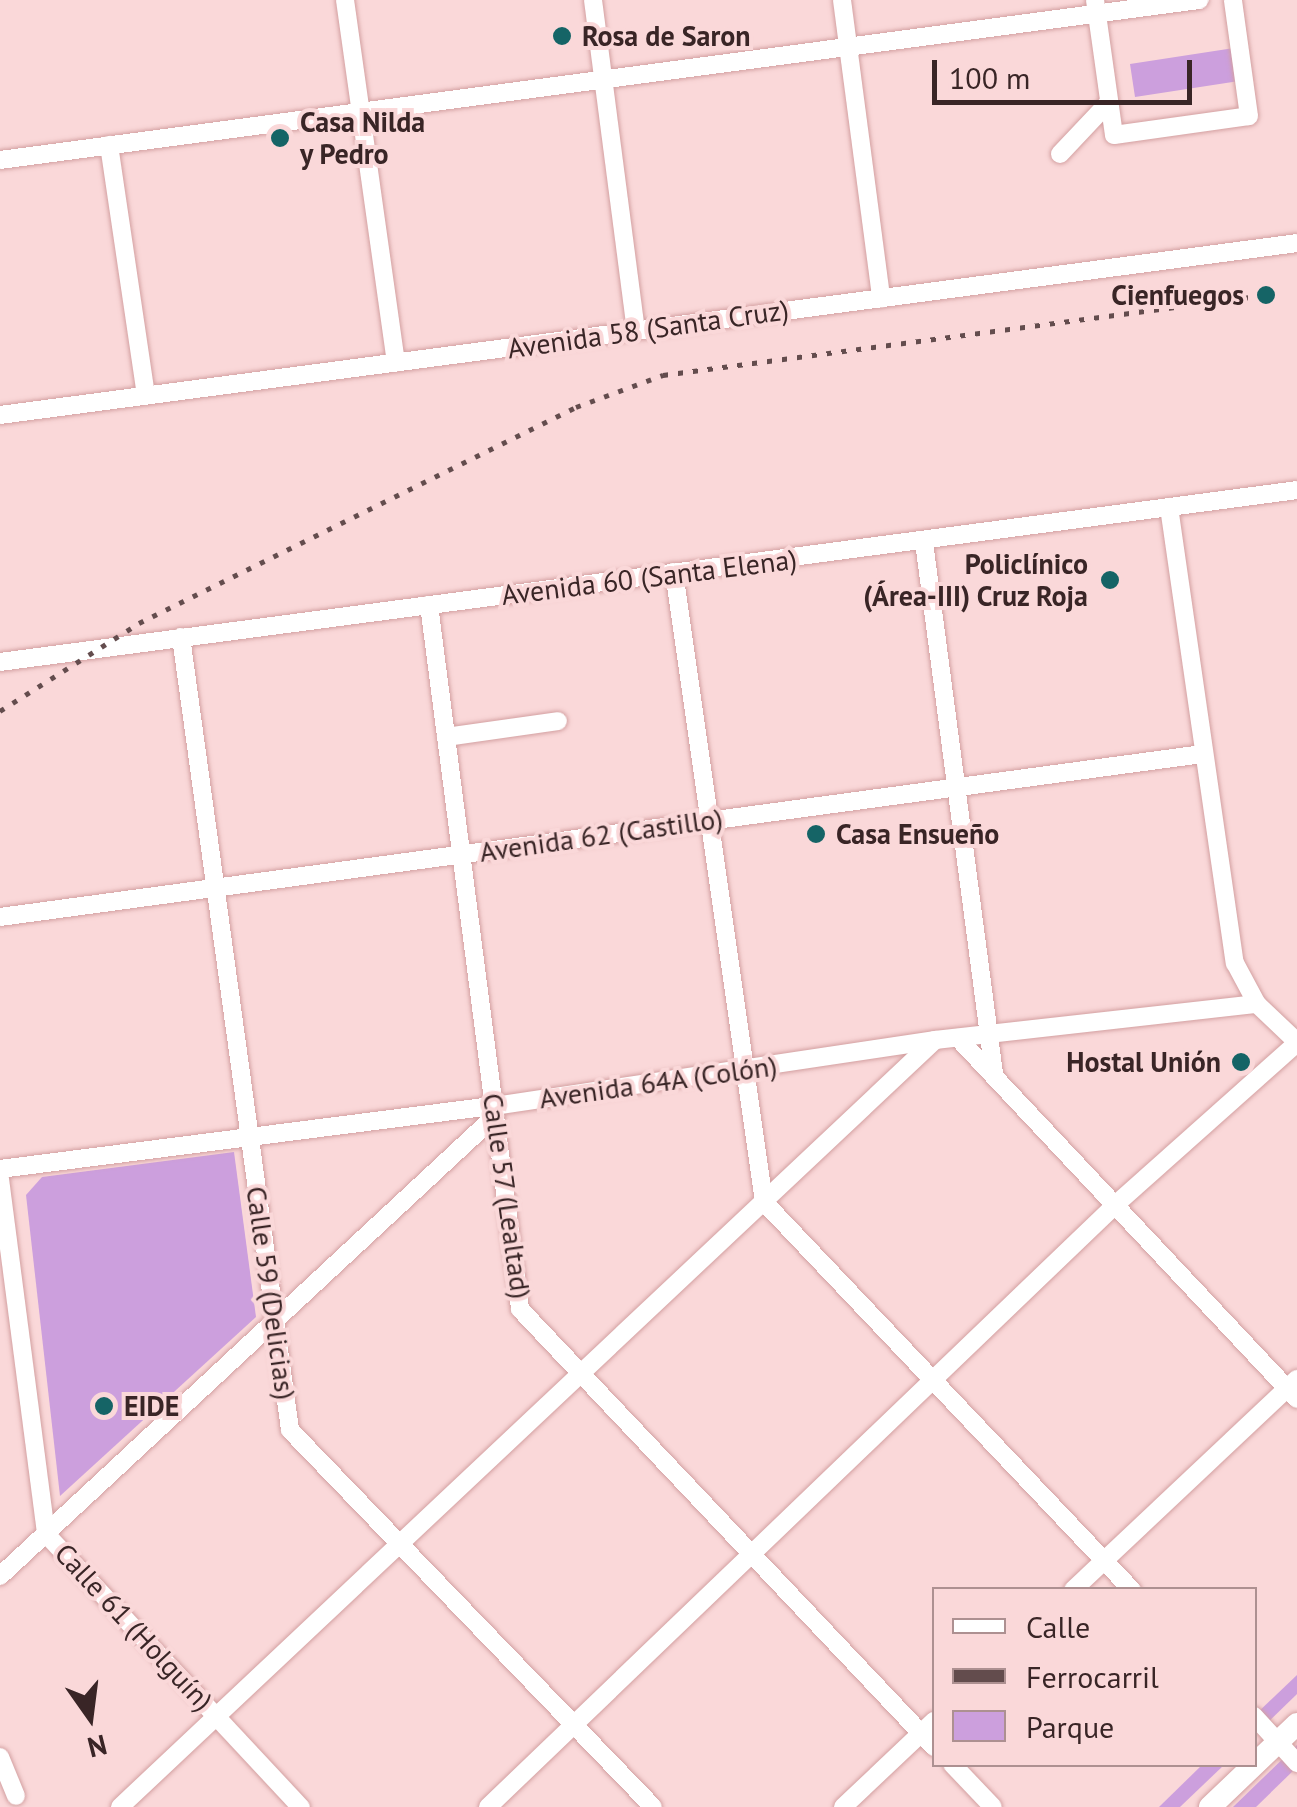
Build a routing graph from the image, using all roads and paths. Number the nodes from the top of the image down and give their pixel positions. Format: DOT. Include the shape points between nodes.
graph roads {
  1 [pos="345,0"];
  2 [pos="593,0"];
  3 [pos="842,0"];
  4 [pos="1199,0"];
  5 [pos="1234,0"];
  6 [pos="1096,7"];
  7 [pos="848,47"];
  8 [pos="604,79"];
  9 [pos="1110,102"];
  10 [pos="361,112"];
  11 [pos="109,145"];
  12 [pos="1060,154"];
  13 [pos="0,160"];
  14 [pos="1297,243"];
  15 [pos="881,298"];
  16 [pos="636,330"];
  17 [pos="396,362"];
  18 [pos="146,395"];
  19 [pos="0,414"];
  20 [pos="1297,490"];
  21 [pos="1169,507"];
  22 [pos="924,542"];
  23 [pos="674,572"];
  24 [pos="429,605"];
  25 [pos="181,637"];
  26 [pos="0,662"];
  27 [pos="558,721"];
  28 [pos="446,737"];
  29 [pos="1203,754"];
  30 [pos="956,787"];
  31 [pos="709,821"];
  32 [pos="461,854"];
  33 [pos="215,888"];
  34 [pos="0,917"];
  35 [pos="1256,1004"];
  36 [pos="990,1035"];
  37 [pos="958,1038"];
  38 [pos="935,1040"];
  39 [pos="1297,1042"];
  40 [pos="745,1070"];
  41 [pos="994,1074"];
  42 [pos="494,1111"];
  43 [pos="250,1137"];
  44 [pos="0,1169"];
  45 [pos="0,1179"];
  46 [pos="764,1202"];
  47 [pos="1114,1206"];
  48 [pos="276,1325"];
  49 [pos="579,1376"];
  50 [pos="931,1380"];
  51 [pos="1294,1389"];
  52 [pos="46,1534"];
  53 [pos="400,1543"];
  54 [pos="751,1550"];
  55 [pos="1103,1560"];
  56 [pos="5,1572"];
  57 [pos="1076,1587"];
  58 [pos="1129,1587"];
  59 [pos="0,1590"];
  60 [pos="216,1716"];
  61 [pos="1257,1719"];
  62 [pos="574,1722"];
  63 [pos="1297,1724"];
  64 [pos="930,1734"];
  65 [pos="1280,1741"];
  66 [pos="0,1758"];
  67 [pos="1257,1763"];
  68 [pos="1297,1763"];
  69 [pos="955,1767"];
  70 [pos="1252,1767"];
  71 [pos="0,1778"];
  72 [pos="21,1802"];
  73 [pos="120,1807"];
  74 [pos="301,1807"];
  75 [pos="488,1807"];
  76 [pos="654,1807"];
  77 [pos="843,1807"];
  78 [pos="993,1807"];
  79 [pos="1210,1807"];
  1 -- 10 [label="street"];
  2 -- 8 [label="street"];
  3 -- 7 [label="street"];
  4 -- 6 [label="street"];
  5 -- 9 [label="street" via="1249,116 1114,135"];
  6 -- 7 [label="street"];
  6 -- 9 [label="street"];
  7 -- 8 [label="street"];
  7 -- 15 [label="street"];
  8 -- 10 [label="street"];
  8 -- 16 [label="street"];
  9 -- 12 [label="street"];
  10 -- 11 [label="street"];
  10 -- 17 [label="street"];
  11 -- 13 [label="street"];
  11 -- 18 [label="street"];
  14 -- 15 [label="street, Avenida 58 (Santa Cruz)"];
  15 -- 16 [label="street, Avenida 58 (Santa Cruz)"];
  16 -- 17 [label="street, Avenida 58 (Santa Cruz)"];
  17 -- 18 [label="street, Avenida 58 (Santa Cruz)"];
  18 -- 19 [label="street, Avenida 58 (Santa Cruz)"];
  20 -- 21 [label="street, Avenida 60 (Santa Elena)"];
  21 -- 22 [label="street, Avenida 60 (Santa Elena)"];
  21 -- 29 [label="street"];
  22 -- 23 [label="street, Avenida 60 (Santa Elena)"];
  22 -- 30 [label="street"];
  23 -- 24 [label="street, Avenida 60 (Santa Elena)"];
  23 -- 31 [label="street"];
  24 -- 25 [label="street, Avenida 60 (Santa Elena)"];
  24 -- 28 [label="street, Calle 57 (Lealtad)"];
  25 -- 26 [label="street, Avenida 60 (Santa Elena)"];
  25 -- 33 [label="street, Calle 59 (Delicias)"];
  27 -- 28 [label="street"];
  28 -- 32 [label="street, Calle 57 (Lealtad)"];
  29 -- 30 [label="street, Avenida 62 (Castillo)"];
  29 -- 35 [label="street" via="1235,963"];
  30 -- 31 [label="street, Avenida 62 (Castillo)"];
  30 -- 36 [label="street"];
  31 -- 32 [label="street, Avenida 62 (Castillo)"];
  31 -- 40 [label="street"];
  32 -- 33 [label="street, Avenida 62 (Castillo)"];
  32 -- 42 [label="street, Calle 57 (Lealtad)"];
  33 -- 34 [label="street, Avenida 62 (Castillo)"];
  33 -- 43 [label="street, Calle 59 (Delicias)"];
  35 -- 36 [label="street, Avenida 64A (Colón)"];
  35 -- 39 [label="street"];
  36 -- 37 [label="street, Avenida 64A (Colón)"];
  36 -- 41 [label="street"];
  37 -- 38 [label="street, Avenida 64A (Colón)"];
  37 -- 41 [label="street"];
  38 -- 40 [label="street, Avenida 64A (Colón)"];
  38 -- 46 [label="street"];
  39 -- 47 [label="street"];
  40 -- 42 [label="street, Avenida 64A (Colón)"];
  40 -- 46 [label="street"];
  41 -- 47 [label="street"];
  42 -- 43 [label="street, Avenida 64A (Colón)"];
  42 -- 48 [label="street"];
  42 -- 49 [label="street, Calle 57 (Lealtad)" via="520,1309"];
  43 -- 44 [label="street, Avenida 64A (Colón)"];
  43 -- 48 [label="street, Calle 59 (Delicias)"];
  45 -- 52 [label="street, Calle 61 (Holguín)"];
  46 -- 49 [label="street"];
  46 -- 50 [label="street"];
  47 -- 50 [label="street"];
  47 -- 51 [label="street"];
  48 -- 52 [label="street"];
  48 -- 53 [label="street, Calle 59 (Delicias)" via="290,1430"];
  49 -- 53 [label="street"];
  49 -- 54 [label="street, Calle 57 (Lealtad)"];
  50 -- 54 [label="street"];
  50 -- 55 [label="street"];
  51 -- 55 [label="street"];
  52 -- 56 [label="street"];
  52 -- 60 [label="street, Calle 61 (Holguín)"];
  53 -- 60 [label="street"];
  53 -- 62 [label="street, Calle 59 (Delicias)"];
  54 -- 62 [label="street"];
  54 -- 64 [label="street, Calle 57 (Lealtad)"];
  55 -- 57 [label="street"];
  55 -- 58 [label="street"];
  56 -- 59 [label="street" via="11,1580"];
  60 -- 73 [label="street"];
  60 -- 74 [label="street, Calle 61 (Holguín)"];
  61 -- 65 [label="street"];
  62 -- 75 [label="street"];
  62 -- 76 [label="street, Calle 59 (Delicias)"];
  63 -- 65 [label="main road"];
  64 -- 77 [label="street"];
  65 -- 67 [label="main road"];
  65 -- 68 [label="street"];
  66 -- 72 [label="street"];
  69 -- 78 [label="street"];
  70 -- 79 [label="main road"];
  71 -- 72 [label="street"];
}
